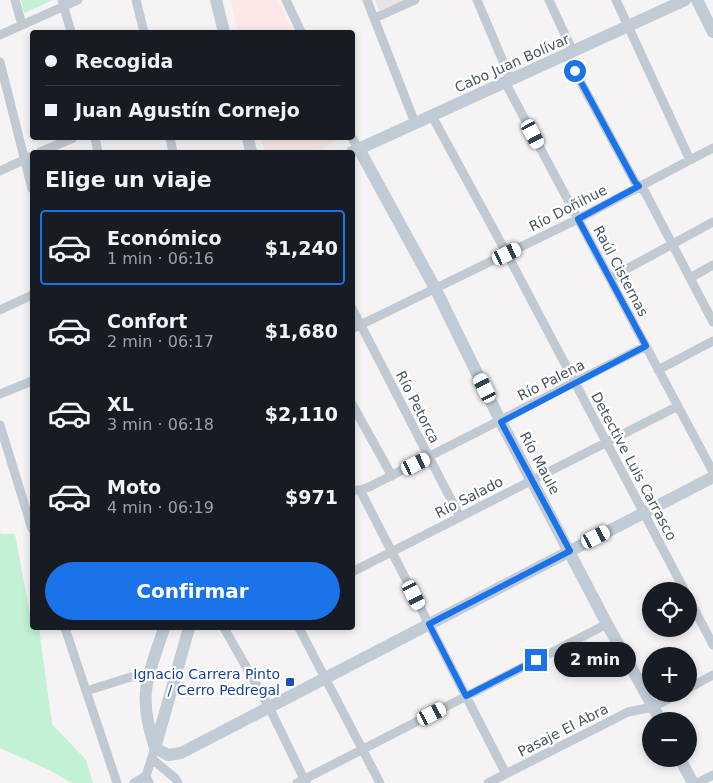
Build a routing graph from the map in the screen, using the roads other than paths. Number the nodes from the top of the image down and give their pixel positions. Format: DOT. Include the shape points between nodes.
graph roads {
  1 [pos="15,0"];
  2 [pos="78,0"];
  3 [pos="136,0"];
  4 [pos="216,0"];
  5 [pos="286,0"];
  6 [pos="368,0"];
  7 [pos="415,0"];
  8 [pos="477,0"];
  9 [pos="550,0"];
  10 [pos="616,0"];
  11 [pos="685,0"];
  12 [pos="697,0"];
  13 [pos="64,3"];
  14 [pos="375,18"];
  15 [pos="22,26"];
  16 [pos="628,27"];
  17 [pos="71,30"];
  18 [pos="144,30"];
  19 [pos="224,30"];
  20 [pos="300,30"];
  21 [pos="713,32"];
  22 [pos="0,35"];
  23 [pos="570,53"];
  24 [pos="0,62"];
  25 [pos="508,81"];
  26 [pos="432,116"];
  27 [pos="415,123"];
  28 [pos="68,140"];
  29 [pos="354,146"];
  30 [pos="713,148"];
  31 [pos="45,150"];
  32 [pos="29,157"];
  33 [pos="690,160"];
  34 [pos="0,171"];
  35 [pos="639,186"];
  36 [pos="578,219"];
  37 [pos="713,222"];
  38 [pos="673,244"];
  39 [pos="507,254"];
  40 [pos="713,266"];
  41 [pos="610,278"];
  42 [pos="690,278"];
  43 [pos="435,288"];
  44 [pos="30,297"];
  45 [pos="0,310"];
  46 [pos="713,322"];
  47 [pos="356,327"];
  48 [pos="713,340"];
  49 [pos="646,346"];
  50 [pos="658,370"];
  51 [pos="30,381"];
  52 [pos="575,384"];
  53 [pos="0,394"];
  54 [pos="678,406"];
  55 [pos="356,416"];
  56 [pos="501,422"];
  57 [pos="0,425"];
  58 [pos="606,442"];
  59 [pos="429,458"];
  60 [pos="713,472"];
  61 [pos="392,476"];
  62 [pos="713,476"];
  63 [pos="532,480"];
  64 [pos="356,490"];
  65 [pos="644,513"];
  66 [pos="460,518"];
  67 [pos="30,522"];
  68 [pos="570,551"];
  69 [pos="392,552"];
  70 [pos="355,570"];
  71 [pos="680,582"];
  72 [pos="697,614"];
  73 [pos="429,624"];
  74 [pos="607,624"];
  75 [pos="67,630"];
  76 [pos="163,630"];
  77 [pos="188,630"];
  78 [pos="225,630"];
  79 [pos="299,630"];
  80 [pos="713,645"];
  81 [pos="713,675"];
  82 [pos="149,677"];
  83 [pos="325,678"];
  84 [pos="697,684"];
  85 [pos="86,691"];
  86 [pos="466,696"];
  87 [pos="663,702"];
  88 [pos="269,707"];
  89 [pos="653,707"];
  90 [pos="656,712"];
  91 [pos="362,750"];
  92 [pos="154,754"];
  93 [pos="685,767"];
  94 [pos="506,774"];
  95 [pos="713,775"];
  96 [pos="147,780"];
  97 [pos="302,782"];
  98 [pos="117,783"];
  99 [pos="134,783"];
  100 [pos="178,783"];
  101 [pos="380,783"];
  102 [pos="488,783"];
  103 [pos="695,783"];
  1 -- 15 [label="street"];
  2 -- 13 [label="street"];
  3 -- 18 [label="street"];
  4 -- 19 [label="street"];
  5 -- 20 [label="street"];
  6 -- 14 [label="street"];
  7 -- 14 [label="street"];
  8 -- 25 [label="street, Raúl Cisternas"];
  9 -- 23 [label="street"];
  10 -- 16 [label="street"];
  11 -- 16 [label="street, Cabo Juan Bolívar"];
  12 -- 21 [label="street"];
  13 -- 15 [label="street"];
  13 -- 17 [label="street"];
  14 -- 27 [label="street"];
  15 -- 22 [label="street"];
  16 -- 23 [label="street, Cabo Juan Bolívar"];
  16 -- 33 [label="street"];
  23 -- 25 [label="street, Cabo Juan Bolívar"];
  23 -- 35 [label="street"];
  24 -- 32 [label="street"];
  25 -- 26 [label="street, Cabo Juan Bolívar"];
  25 -- 36 [label="street, Raúl Cisternas"];
  26 -- 27 [label="street, Cabo Juan Bolívar"];
  26 -- 39 [label="street, Detective Luis Carrasco"];
  27 -- 29 [label="street, Cabo Juan Bolívar"];
  28 -- 31 [label="street"];
  29 -- 43 [label="street, Río Maule"];
  30 -- 33 [label="street, Río Doñihue"];
  32 -- 34 [label="street"];
  33 -- 35 [label="street, Río Doñihue"];
  35 -- 36 [label="street, Río Doñihue"];
  35 -- 38 [label="street"];
  36 -- 39 [label="street, Río Doñihue"];
  36 -- 41 [label="street, Raúl Cisternas"];
  37 -- 38 [label="street"];
  38 -- 41 [label="street"];
  38 -- 42 [label="street"];
  39 -- 43 [label="street, Río Doñihue"];
  39 -- 52 [label="street, Detective Luis Carrasco"];
  40 -- 42 [label="street"];
  41 -- 49 [label="street, Raúl Cisternas"];
  42 -- 46 [label="street"];
  43 -- 47 [label="street, Río Doñihue"];
  43 -- 56 [label="street, Río Maule"];
  44 -- 45 [label="street"];
  47 -- 59 [label="street, Río Petorca"];
  48 -- 50 [label="street"];
  49 -- 50 [label="street, Raúl Cisternas"];
  49 -- 52 [label="street, Río Palena"];
  50 -- 54 [label="street, Raúl Cisternas"];
  51 -- 53 [label="street"];
  52 -- 56 [label="street, Río Palena"];
  52 -- 58 [label="street, Detective Luis Carrasco"];
  54 -- 58 [label="street, Río Salado"];
  54 -- 60 [label="street, Raúl Cisternas"];
  55 -- 61 [label="street"];
  56 -- 59 [label="street, Río Palena"];
  56 -- 63 [label="street, Río Maule"];
  57 -- 67 [label="street"];
  58 -- 63 [label="street, Río Salado"];
  58 -- 65 [label="street, Detective Luis Carrasco"];
  59 -- 61 [label="street, Río Palena"];
  59 -- 66 [label="street, Río Petorca"];
  61 -- 64 [label="street, Río Palena"];
  62 -- 65 [label="street"];
  63 -- 66 [label="street, Río Salado"];
  63 -- 68 [label="street, Río Maule"];
  64 -- 69 [label="street"];
  65 -- 68 [label="street"];
  65 -- 71 [label="street, Detective Luis Carrasco"];
  66 -- 69 [label="street, Río Salado"];
  68 -- 73 [label="street"];
  68 -- 74 [label="street, Río Maule"];
  69 -- 70 [label="street, Río Salado"];
  69 -- 73 [label="street"];
  72 -- 80 [label="street"];
  73 -- 83 [label="street"];
  73 -- 86 [label="street"];
  74 -- 86 [label="street"];
  74 -- 89 [label="street, Río Maule"];
  75 -- 85 [label="street"];
  76 -- 82 [label="street"];
  77 -- 92 [label="street"];
  78 -- 88 [label="street"];
  79 -- 83 [label="street"];
  81 -- 84 [label="street"];
  82 -- 85 [label="street" via="131,677"];
  82 -- 92 [label="street" via="146,712"];
  83 -- 88 [label="street"];
  83 -- 91 [label="street"];
  85 -- 98 [label="street"];
  86 -- 91 [label="street"];
  86 -- 94 [label="street"];
  87 -- 89 [label="street, Pasaje El Abra"];
  88 -- 92 [label="street" via="181,753"];
  88 -- 97 [label="street"];
  89 -- 90 [label="street, Río Maule"];
  89 -- 94 [label="street, Pasaje El Abra" via="628,712"];
  91 -- 97 [label="street"];
  91 -- 101 [label="street"];
  92 -- 96 [label="street"];
  92 -- 100 [label="street"];
  93 -- 103 [label="street"];
  94 -- 102 [label="street, Pasaje El Abra"];
  95 -- 103 [label="street"];
  96 -- 99 [label="street"];
}
